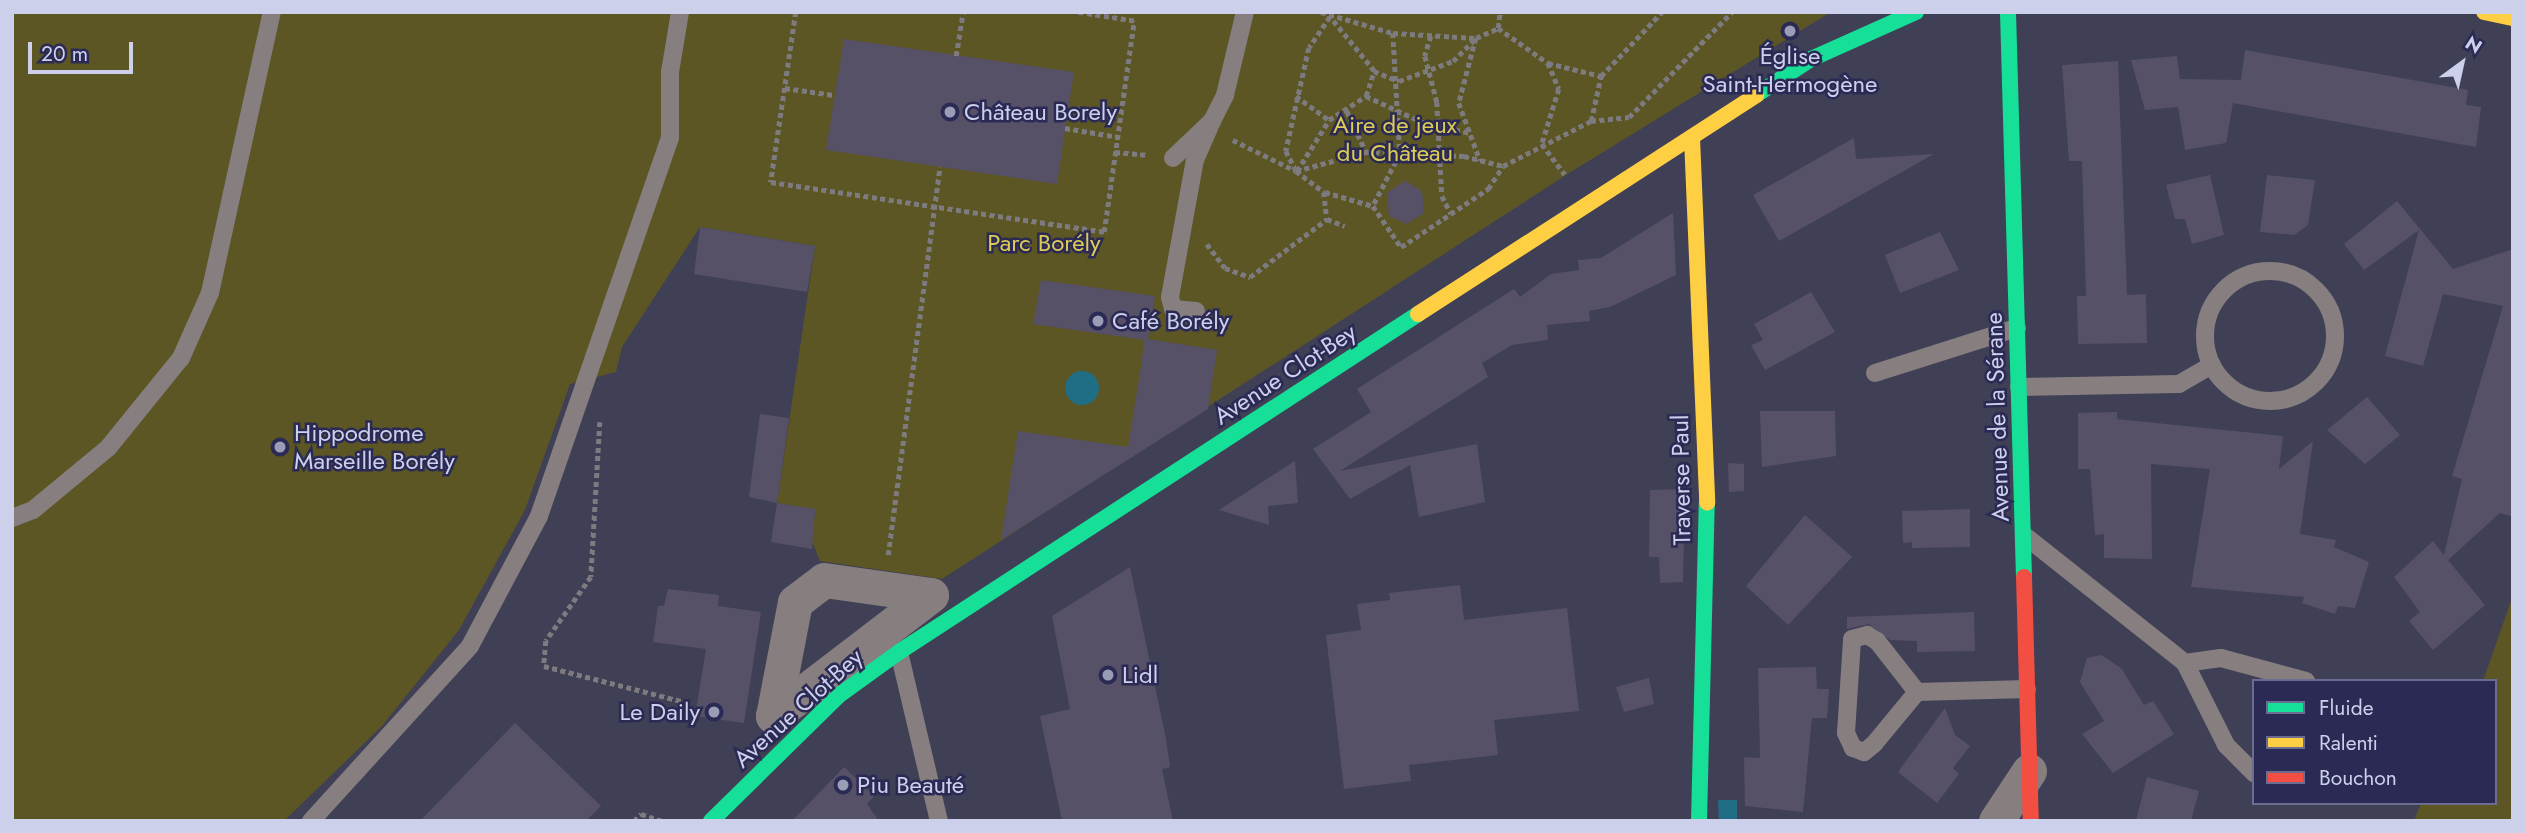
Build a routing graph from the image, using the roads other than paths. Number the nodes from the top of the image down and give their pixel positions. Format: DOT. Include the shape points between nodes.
graph roads {
  1 [pos="272,12"];
  2 [pos="680,12"];
  3 [pos="1245,12"];
  4 [pos="1916,12"];
  5 [pos="2008,12"];
  6 [pos="2484,12"];
  7 [pos="2513,18"];
  8 [pos="1212,121"];
  9 [pos="1692,138"];
  10 [pos="1173,158"];
  11 [pos="1196,311"];
  12 [pos="2017,328"];
  13 [pos="2212,365"];
  14 [pos="1875,373"];
  15 [pos="2019,387"];
  16 [pos="12,518"];
  17 [pos="2025,536"];
  18 [pos="885,579"];
  19 [pos="885,651"];
  20 [pos="2185,663"];
  21 [pos="2299,679"];
  22 [pos="2027,689"];
  23 [pos="1917,692"];
  24 [pos="2029,771"];
  25 [pos="2252,772"];
  26 [pos="312,821"];
  27 [pos="711,821"];
  28 [pos="939,821"];
  29 [pos="1699,821"];
  30 [pos="1996,821"];
  31 [pos="2031,821"];
  1 -- 16 [label="lane" via="210,293 181,358 108,448 33,510"];
  2 -- 26 [label="lane" via="670,72 670,138 646,220 617,277 584,394 539,516 470,646"];
  3 -- 8 [label="lane" via="1225,95"];
  4 -- 9 [label="street, Avenue Clot-Bey" via="1811,59"];
  5 -- 12 [label="street, Avenue de la Sérane"];
  6 -- 7 [label="street"];
  8 -- 10 [label="lane"];
  8 -- 11 [label="lane" via="1182,219 1170,297 1173,309"];
  9 -- 19 [label="street, Avenue Clot-Bey"];
  9 -- 29 [label="street, Traverse Paul" via="1707,493"];
  12 -- 14 [label="lane"];
  12 -- 15 [label="street, Avenue de la Sérane"];
  13 -- 13 [label="lane" via="2228,386 2250,398 2301,394 2333,356 2336,330 2329,306 2290,273 2241,277 2208,316 2205,341"];
  13 -- 15 [label="lane" via="2179,383"];
  15 -- 17 [label="street, Avenue de la Sérane"];
  17 -- 20 [label="lane"];
  17 -- 22 [label="street, Avenue de la Sérane"];
  18 -- 19 [label="lane"];
  18 -- 19 [label="street" via="931,595"];
  18 -- 19 [label="street" via="824,580 795,602 773,716"];
  19 -- 27 [label="street, Avenue Clot-Bey"];
  19 -- 28 [label="lane"];
  20 -- 21 [label="lane" via="2221,658"];
  20 -- 25 [label="lane" via="2225,746"];
  22 -- 23 [label="lane"];
  22 -- 24 [label="street, Avenue de la Sérane"];
  23 -- 23 [label="lane" via="1877,641 1867,635 1852,639 1846,733 1853,748 1864,752 1874,744"];
  24 -- 30 [label="street"];
  24 -- 31 [label="street, Avenue de la Sérane"];
}
